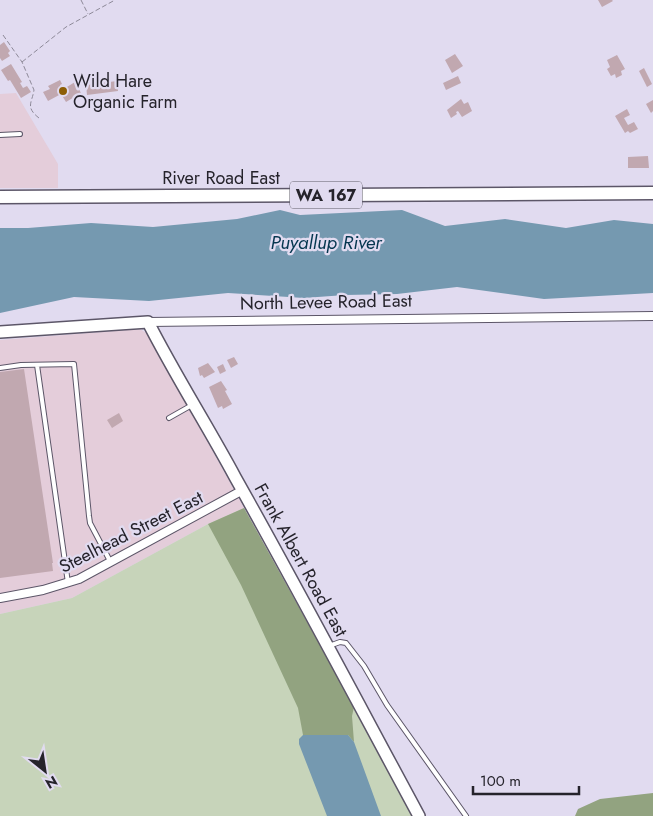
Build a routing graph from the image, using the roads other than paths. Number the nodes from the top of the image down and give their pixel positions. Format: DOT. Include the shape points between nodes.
graph roads {
  1 [pos="20,134"];
  2 [pos="0,135"];
  3 [pos="653,193"];
  4 [pos="0,197"];
  5 [pos="653,316"];
  6 [pos="148,322"];
  7 [pos="0,332"];
  8 [pos="37,365"];
  9 [pos="0,368"];
  10 [pos="194,404"];
  11 [pos="169,418"];
  12 [pos="243,490"];
  13 [pos="110,561"];
  14 [pos="68,583"];
  15 [pos="0,598"];
  16 [pos="328,646"];
  17 [pos="419,816"];
  18 [pos="466,816"];
  1 -- 2 [label="lane"];
  3 -- 4 [label="main road, River Road East / WA 167"];
  5 -- 6 [label="street, North Levee Road East"];
  6 -- 7 [label="street, North Levee Road East"];
  6 -- 10 [label="street, Frank Albert Road East"];
  8 -- 9 [label="lane"];
  8 -- 13 [label="lane" via="74,364 90,523"];
  8 -- 14 [label="lane"];
  10 -- 11 [label="lane"];
  10 -- 12 [label="street, Frank Albert Road East"];
  12 -- 13 [label="street, Steelhead Street East"];
  12 -- 16 [label="street, Frank Albert Road East"];
  13 -- 14 [label="street, Steelhead Street East"];
  14 -- 15 [label="street, Steelhead Street East"];
  16 -- 17 [label="street, Frank Albert Road East"];
  16 -- 18 [label="lane" via="346,643"];
}
